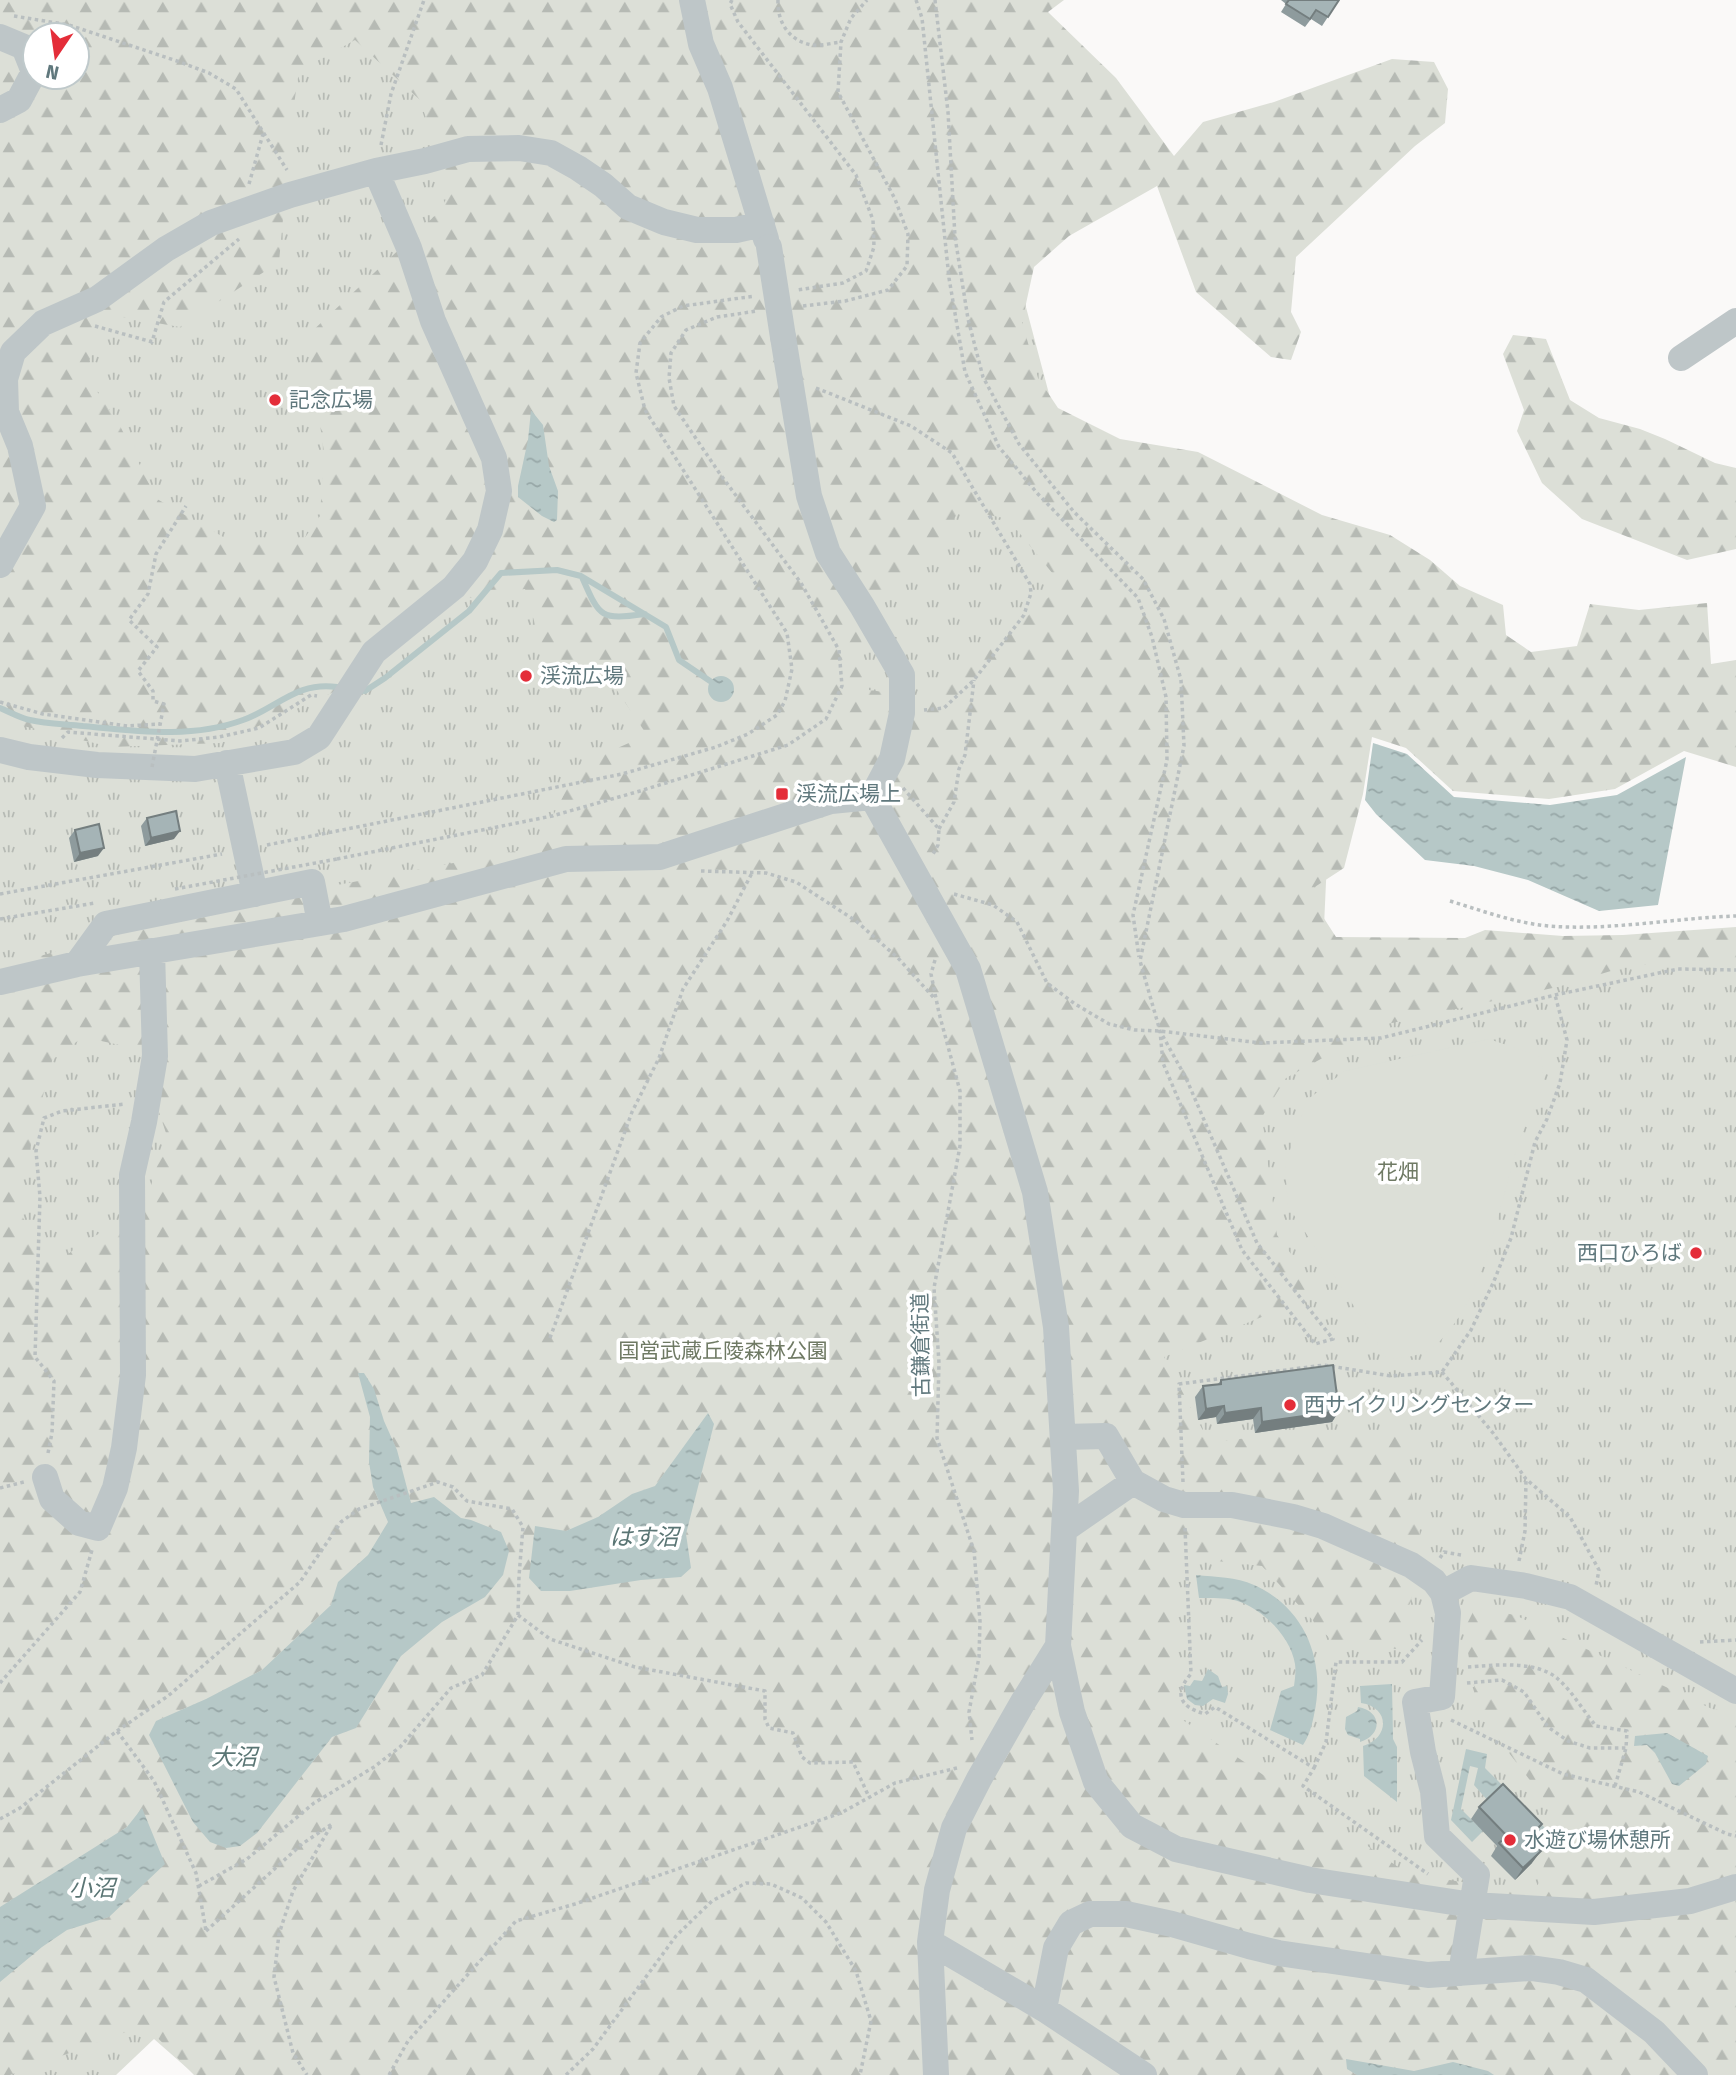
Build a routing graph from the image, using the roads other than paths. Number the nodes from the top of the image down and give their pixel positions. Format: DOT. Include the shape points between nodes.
graph roads {
  1 [pos="692,0"];
  2 [pos="0,37"];
  3 [pos="0,110"];
  4 [pos="376,171"];
  5 [pos="765,236"];
  6 [pos="1736,321"];
  7 [pos="1681,358"];
  8 [pos="0,565"];
  9 [pos="0,750"];
  10 [pos="227,763"];
  11 [pos="872,797"];
  12 [pos="255,894"];
  13 [pos="320,923"];
  14 [pos="152,951"];
  15 [pos="77,964"];
  16 [pos="0,982"];
  17 [pos="1063,1437"];
  18 [pos="45,1477"];
  19 [pos="1133,1482"];
  20 [pos="1065,1529"];
  21 [pos="1446,1603"];
  22 [pos="1058,1646"];
  23 [pos="1736,1691"];
  24 [pos="1736,1887"];
  25 [pos="1472,1905"];
  26 [pos="930,1942"];
  27 [pos="1461,1973"];
  28 [pos="1044,2009"];
  29 [pos="936,2075"];
  30 [pos="1144,2075"];
  31 [pos="1695,2075"];
  1 -- 5 [label="street" via="701,44 720,88"];
  2 -- 3 [label="street" via="24,47 34,72 19,100"];
  4 -- 5 [label="street" via="468,149 520,148 551,153 578,167 628,207 664,222"];
  4 -- 8 [label="street" via="290,195 240,225 211,223 97,299 43,323 13,352 5,379 6,412 20,446 33,506"];
  4 -- 10 [label="street" via="433,321 494,457 499,491 490,530 475,561 454,586 374,652 319,737 294,752"];
  5 -- 11 [label="street, bridge" via="809,496 828,553 902,675 902,713 892,759"];
  6 -- 7 [label="street"];
  9 -- 10 [label="street" via="97,765 195,769"];
  10 -- 12 [label="street"];
  11 -- 13 [label="street" via="831,801 660,857 566,859"];
  11 -- 17 [label="street" via="968,969 1035,1192 1056,1326"];
  12 -- 13 [label="street" via="312,883"];
  12 -- 15 [label="street" via="106,923"];
  13 -- 14 [label="street"];
  14 -- 15 [label="street"];
  14 -- 18 [label="street" via="155,1056 132,1175 133,1375 115,1488 98,1528 79,1523 52,1499"];
  15 -- 16 [label="street"];
  17 -- 19 [label="street" via="1106,1436"];
  17 -- 20 [label="street"];
  19 -- 20 [label="street"];
  19 -- 21 [label="street" via="1184,1505 1232,1505 1323,1526 1410,1565 1434,1581"];
  20 -- 22 [label="street"];
  21 -- 23 [label="street" via="1471,1578 1570,1597"];
  21 -- 25 [label="street" via="1443,1684 1415,1702 1437,1836 1477,1875"];
  22 -- 25 [label="street" via="1072,1712 1097,1782 1132,1826 1177,1849 1310,1880"];
  22 -- 26 [label="street" via="982,1762 954,1828 937,1890"];
  24 -- 25 [label="street" via="1690,1901 1594,1912"];
  25 -- 27 [label="street"];
  26 -- 28 [label="street"];
  26 -- 29 [label="street"];
  27 -- 28 [label="street" via="1428,1975 1278,1953 1126,1914 1090,1914 1071,1923 1056,1948"];
  27 -- 31 [label="street" via="1531,1968 1586,1980 1654,2032"];
  28 -- 30 [label="street"];
}
